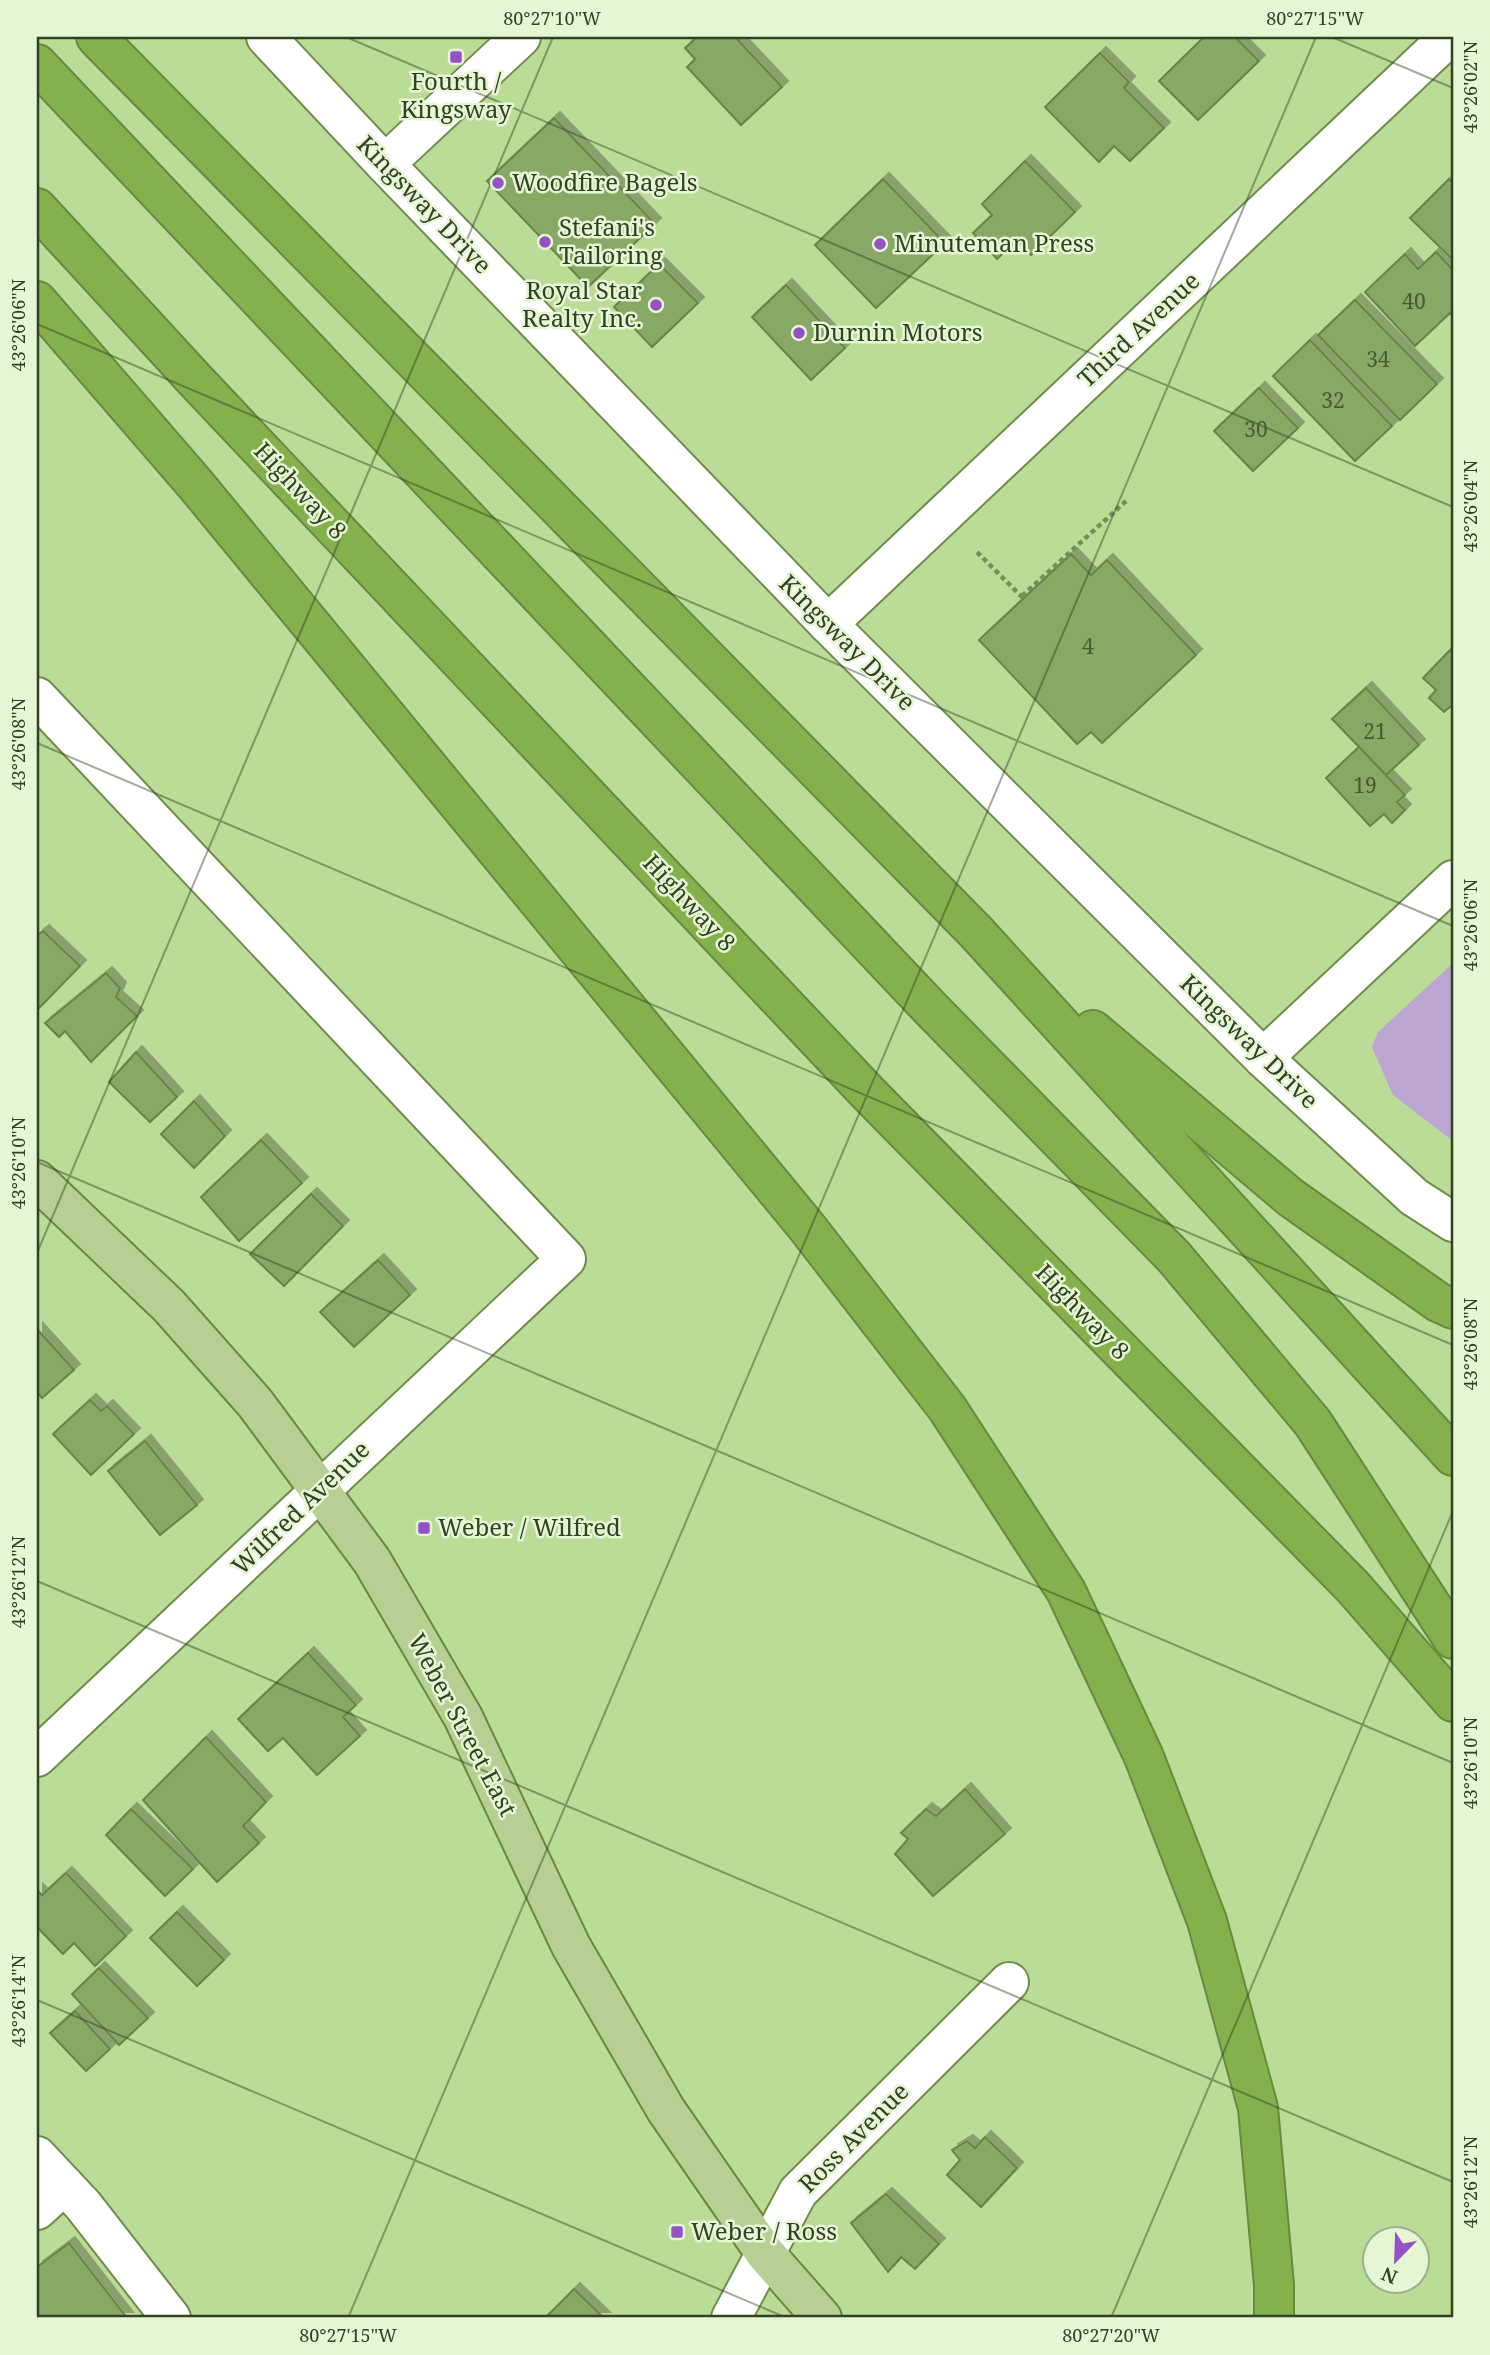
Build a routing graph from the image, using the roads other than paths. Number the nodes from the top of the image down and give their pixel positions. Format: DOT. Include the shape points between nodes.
graph roads {
  1 [pos="96,37"];
  2 [pos="266,37"];
  3 [pos="521,37"];
  4 [pos="1449,37"];
  5 [pos="37,64"];
  6 [pos="385,164"];
  7 [pos="37,208"];
  8 [pos="37,301"];
  9 [pos="828,624"];
  10 [pos="37,697"];
  11 [pos="1453,880"];
  12 [pos="976,932"];
  13 [pos="1263,1058"];
  14 [pos="37,1180"];
  15 [pos="1453,1222"];
  16 [pos="1453,1310"];
  17 [pos="1453,1456"];
  18 [pos="320,1491"];
  19 [pos="1353,1587"];
  20 [pos="1453,1639"];
  21 [pos="1453,1679"];
  22 [pos="1453,1702"];
  23 [pos="37,1756"];
  24 [pos="1009,1982"];
  25 [pos="37,2156"];
  26 [pos="50,2197"];
  27 [pos="765,2253"];
  28 [pos="172,2318"];
  29 [pos="731,2318"];
  30 [pos="822,2318"];
  31 [pos="1274,2318"];
  1 -- 12 [label="highway"];
  2 -- 6 [label="street, Kingsway Drive"];
  3 -- 6 [label="street"];
  4 -- 9 [label="street, Third Avenue"];
  5 -- 20 [label="highway" via="930,1008 1174,1258 1313,1423"];
  6 -- 9 [label="street, Kingsway Drive"];
  7 -- 19 [label="highway, Highway 8" via="868,1093"];
  8 -- 31 [label="highway" via="205,495 806,1226 947,1408 1066,1591 1144,1757 1207,1921 1258,2108"];
  9 -- 13 [label="street, Kingsway Drive"];
  10 -- 18 [label="street, Wilfred Avenue" via="566,1259"];
  11 -- 13 [label="street"];
  12 -- 16 [label="highway" via="1290,1197"];
  12 -- 17 [label="highway"];
  13 -- 15 [label="street, Kingsway Drive" via="1414,1197"];
  14 -- 18 [label="main road, Weber Street East" via="169,1306 255,1403"];
  18 -- 23 [label="street, Wilfred Avenue"];
  18 -- 27 [label="main road, Weber Street East" via="372,1561 463,1717 571,1946 666,2110"];
  19 -- 21 [label="highway"];
  19 -- 22 [label="highway"];
  24 -- 27 [label="street, Ross Avenue" via="798,2192"];
  25 -- 26 [label="street"];
  26 -- 28 [label="street" via="83,2205"];
  27 -- 29 [label="street, Ross Avenue"];
  27 -- 30 [label="main road, Weber Street East"];
}
